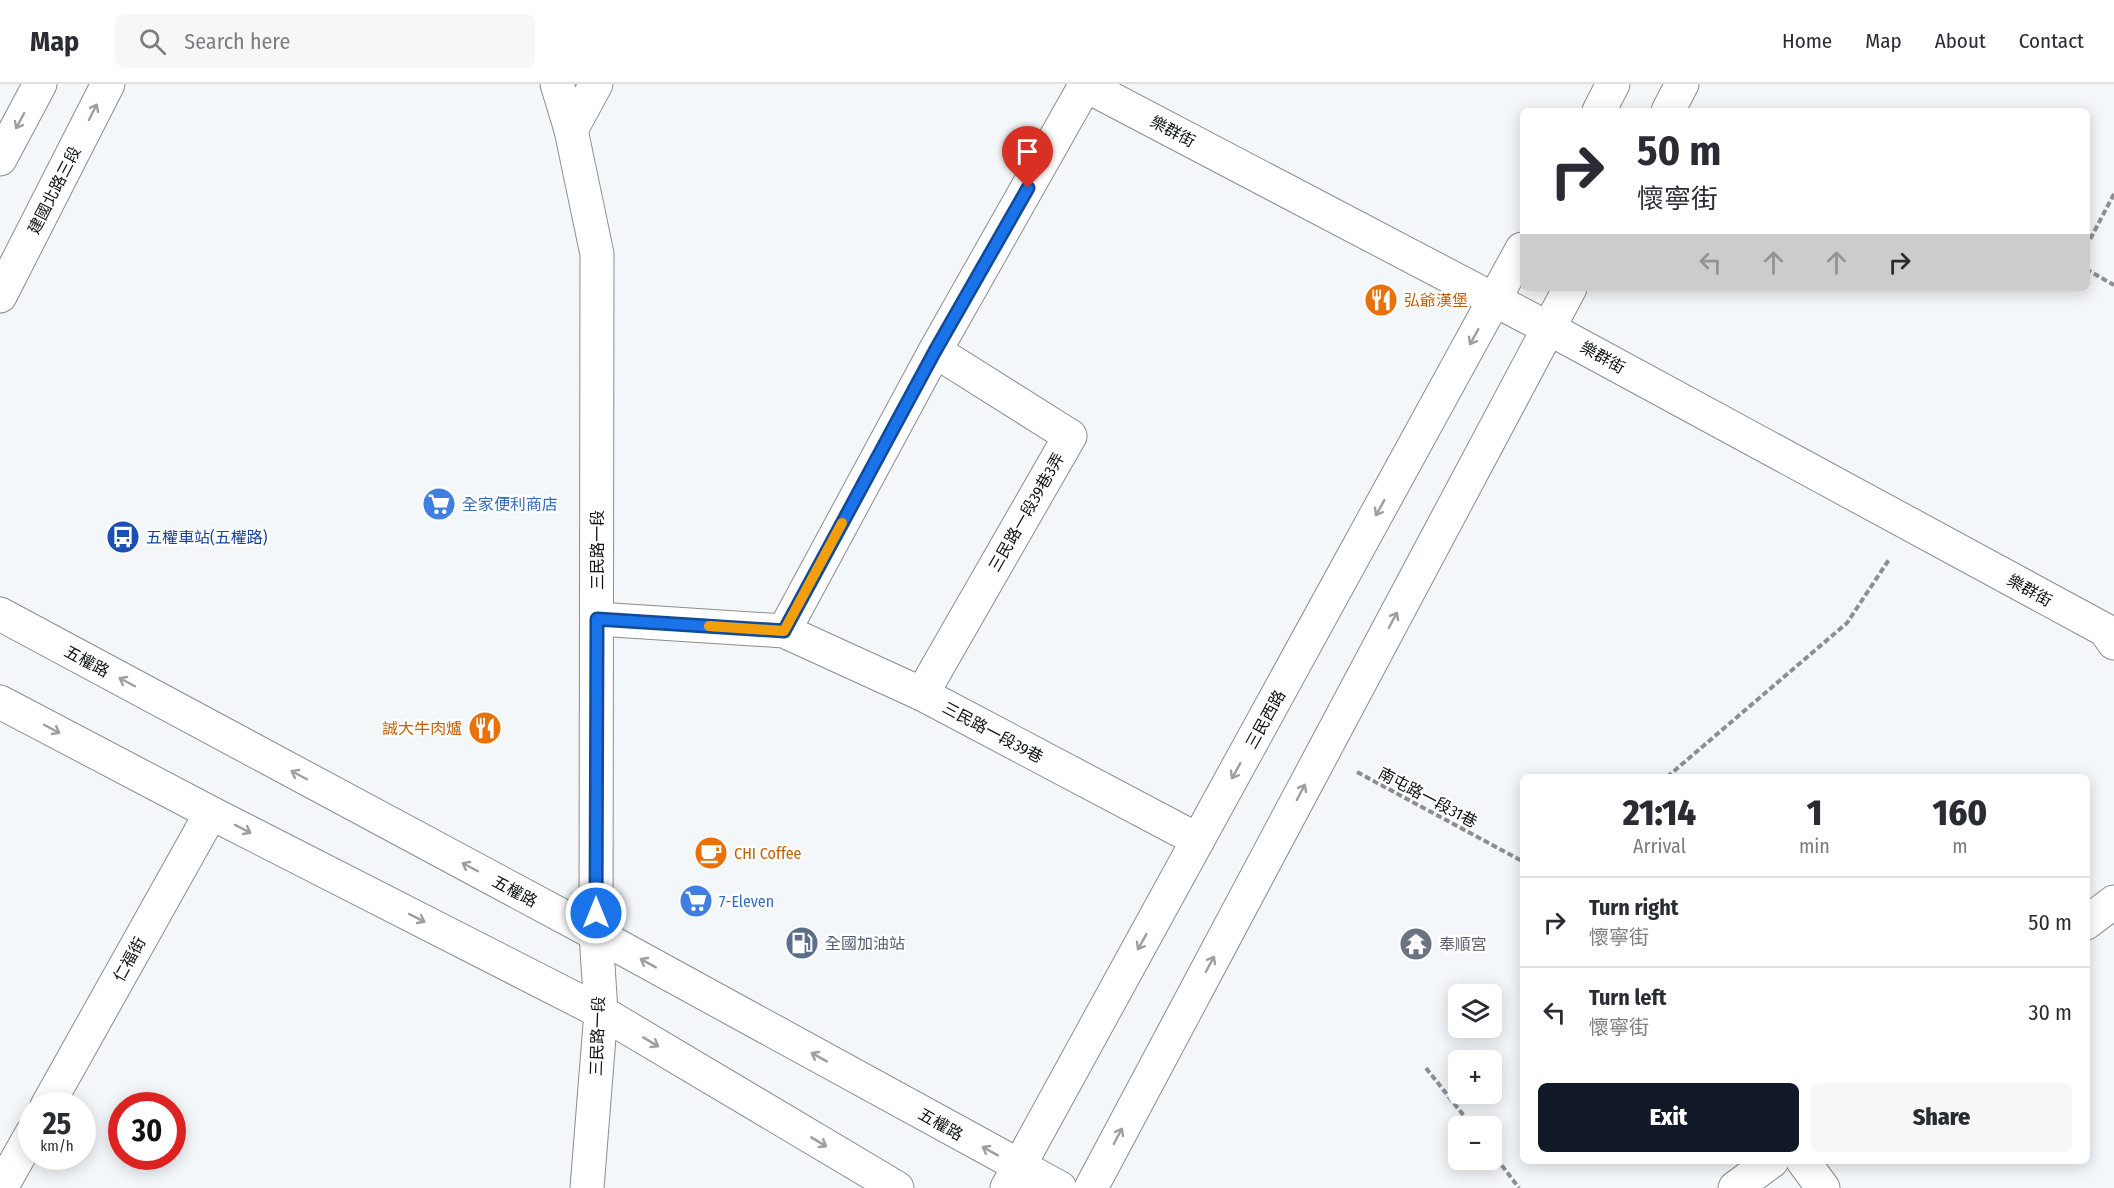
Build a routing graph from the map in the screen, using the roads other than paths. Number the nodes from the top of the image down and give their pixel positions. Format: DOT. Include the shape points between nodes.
graph roads {
  1 [pos="40,84"];
  2 [pos="108,84"];
  3 [pos="557,84"];
  4 [pos="597,84"];
  5 [pos="1085,84"];
  6 [pos="1613,84"];
  7 [pos="1682,84"];
  8 [pos="1601,108"];
  9 [pos="1670,108"];
  10 [pos="571,130"];
  11 [pos="0,159"];
  12 [pos="1520,253"];
  13 [pos="1568,291"];
  14 [pos="0,296"];
  15 [pos="1494,300"];
  16 [pos="1548,328"];
  17 [pos="935,351"];
  18 [pos="0,614"];
  19 [pos="597,619"];
  20 [pos="2111,629"];
  21 [pos="784,631"];
  22 [pos="922,694"];
  23 [pos="0,702"];
  24 [pos="211,813"];
  25 [pos="1198,840"];
  26 [pos="2114,902"];
  27 [pos="2090,920"];
  28 [pos="596,934"];
  29 [pos="601,1012"];
  30 [pos="55,1092"];
  31 [pos="18,1158"];
  32 [pos="1768,1164"];
  33 [pos="1805,1164"];
  34 [pos="1012,1177"];
  35 [pos="1,1188"];
  36 [pos="587,1188"];
  37 [pos="897,1188"];
  38 [pos="1060,1188"];
  39 [pos="1091,1188"];
  40 [pos="1735,1188"];
  41 [pos="1823,1188"];
  1 -- 11 [label="street, one-way"];
  14 -- 2 [label="street, 建國北路三段, one-way"];
  3 -- 10 [label="street, 三民路一段"];
  4 -- 10 [label="street"];
  5 -- 15 [label="street, 樂群街"];
  5 -- 17 [label="street"];
  6 -- 8 [label="street"];
  7 -- 9 [label="street"];
  10 -- 19 [label="street, 三民路一段" via="597,254"];
  12 -- 15 [label="street, 三民西路"];
  13 -- 16 [label="street"];
  15 -- 16 [label="street, 樂群街"];
  15 -- 25 [label="street, 三民西路, one-way"];
  16 -- 20 [label="street, 樂群街"];
  39 -- 16 [label="street, one-way"];
  17 -- 21 [label="street"];
  17 -- 22 [label="street, 三民路一段39巷3弄" via="1070,435"];
  28 -- 18 [label="street, 五權路, one-way"];
  19 -- 21 [label="street"];
  19 -- 28 [label="street, 三民路一段"];
  21 -- 22 [label="street, 三民路一段39巷"];
  22 -- 25 [label="street, 三民路一段39巷"];
  23 -- 24 [label="street, one-way"];
  24 -- 29 [label="street, one-way"];
  24 -- 30 [label="street, 仁福街"];
  25 -- 34 [label="street, 三民西路, one-way"];
  26 -- 27 [label="street"];
  28 -- 29 [label="street, 三民路一段"];
  34 -- 28 [label="street, 五權路, one-way"];
  29 -- 36 [label="street, 三民路一段"];
  29 -- 37 [label="street, one-way"];
  31 -- 35 [label="street"];
  32 -- 40 [label="street"];
  33 -- 41 [label="street"];
  34 -- 38 [label="street, 五權路"];
}
